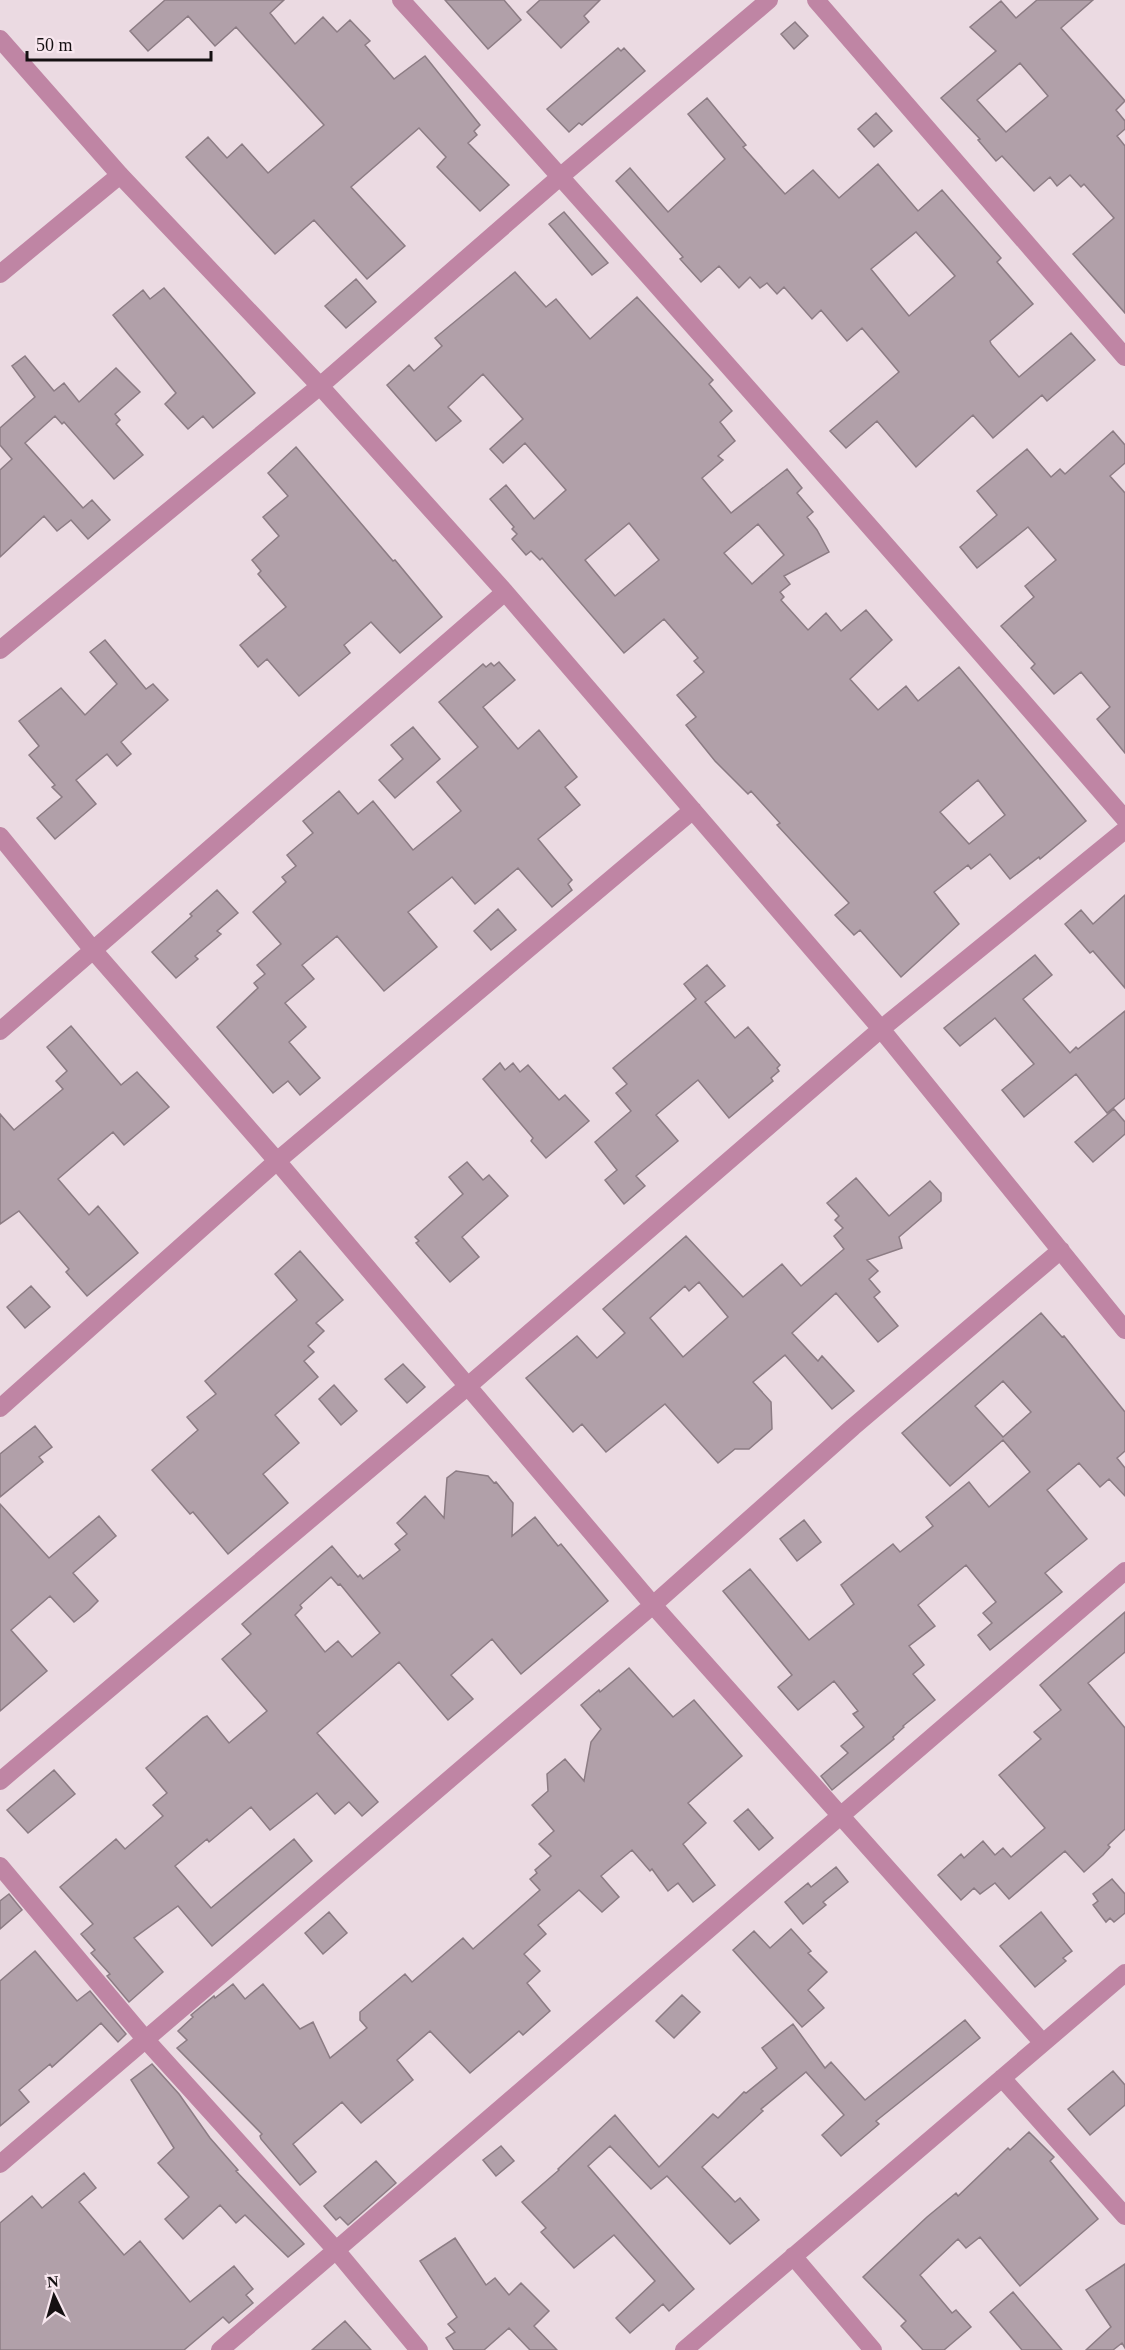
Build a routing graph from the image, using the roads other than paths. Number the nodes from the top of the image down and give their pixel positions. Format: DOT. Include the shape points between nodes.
graph roads {
  1 [pos="401,0"];
  2 [pos="769,0"];
  3 [pos="816,0"];
  4 [pos="0,39"];
  5 [pos="120,175"];
  6 [pos="561,176"];
  7 [pos="0,274"];
  8 [pos="1125,357"];
  9 [pos="320,386"];
  10 [pos="505,592"];
  11 [pos="0,650"];
  12 [pos="693,810"];
  13 [pos="1125,819"];
  14 [pos="1125,830"];
  15 [pos="0,836"];
  16 [pos="93,950"];
  17 [pos="881,1029"];
  18 [pos="0,1031"];
  19 [pos="277,1161"];
  20 [pos="1061,1250"];
  21 [pos="1125,1330"];
  22 [pos="468,1386"];
  23 [pos="0,1408"];
  24 [pos="1125,1571"];
  25 [pos="653,1605"];
  26 [pos="0,1781"];
  27 [pos="840,1817"];
  28 [pos="0,1866"];
  29 [pos="1125,1973"];
  30 [pos="146,2040"];
  31 [pos="1043,2043"];
  32 [pos="1002,2078"];
  33 [pos="0,2164"];
  34 [pos="1125,2216"];
  35 [pos="335,2249"];
  36 [pos="794,2256"];
  37 [pos="220,2350"];
  38 [pos="419,2350"];
  39 [pos="684,2350"];
  40 [pos="873,2350"];
  1 -- 6 [label="street"];
  2 -- 6 [label="street"];
  3 -- 8 [label="street"];
  4 -- 5 [label="street"];
  5 -- 7 [label="street"];
  5 -- 9 [label="street"];
  6 -- 9 [label="street"];
  6 -- 13 [label="street"];
  9 -- 10 [label="street"];
  9 -- 11 [label="street"];
  10 -- 12 [label="street"];
  10 -- 16 [label="street"];
  12 -- 17 [label="street"];
  12 -- 19 [label="street"];
  14 -- 17 [label="street"];
  15 -- 16 [label="street"];
  16 -- 18 [label="street"];
  16 -- 19 [label="street"];
  17 -- 20 [label="street"];
  17 -- 22 [label="street"];
  19 -- 22 [label="street"];
  19 -- 23 [label="street"];
  20 -- 21 [label="street"];
  20 -- 25 [label="street" via="853,1427"];
  22 -- 25 [label="street"];
  22 -- 26 [label="street"];
  24 -- 27 [label="street"];
  25 -- 27 [label="street"];
  25 -- 30 [label="street"];
  27 -- 31 [label="street"];
  27 -- 35 [label="street"];
  28 -- 30 [label="street"];
  29 -- 31 [label="street"];
  30 -- 33 [label="street"];
  30 -- 35 [label="street"];
  31 -- 32 [label="street"];
  32 -- 34 [label="street"];
  32 -- 36 [label="street"];
  35 -- 37 [label="street"];
  35 -- 38 [label="street"];
  36 -- 39 [label="street"];
  36 -- 40 [label="street"];
}
